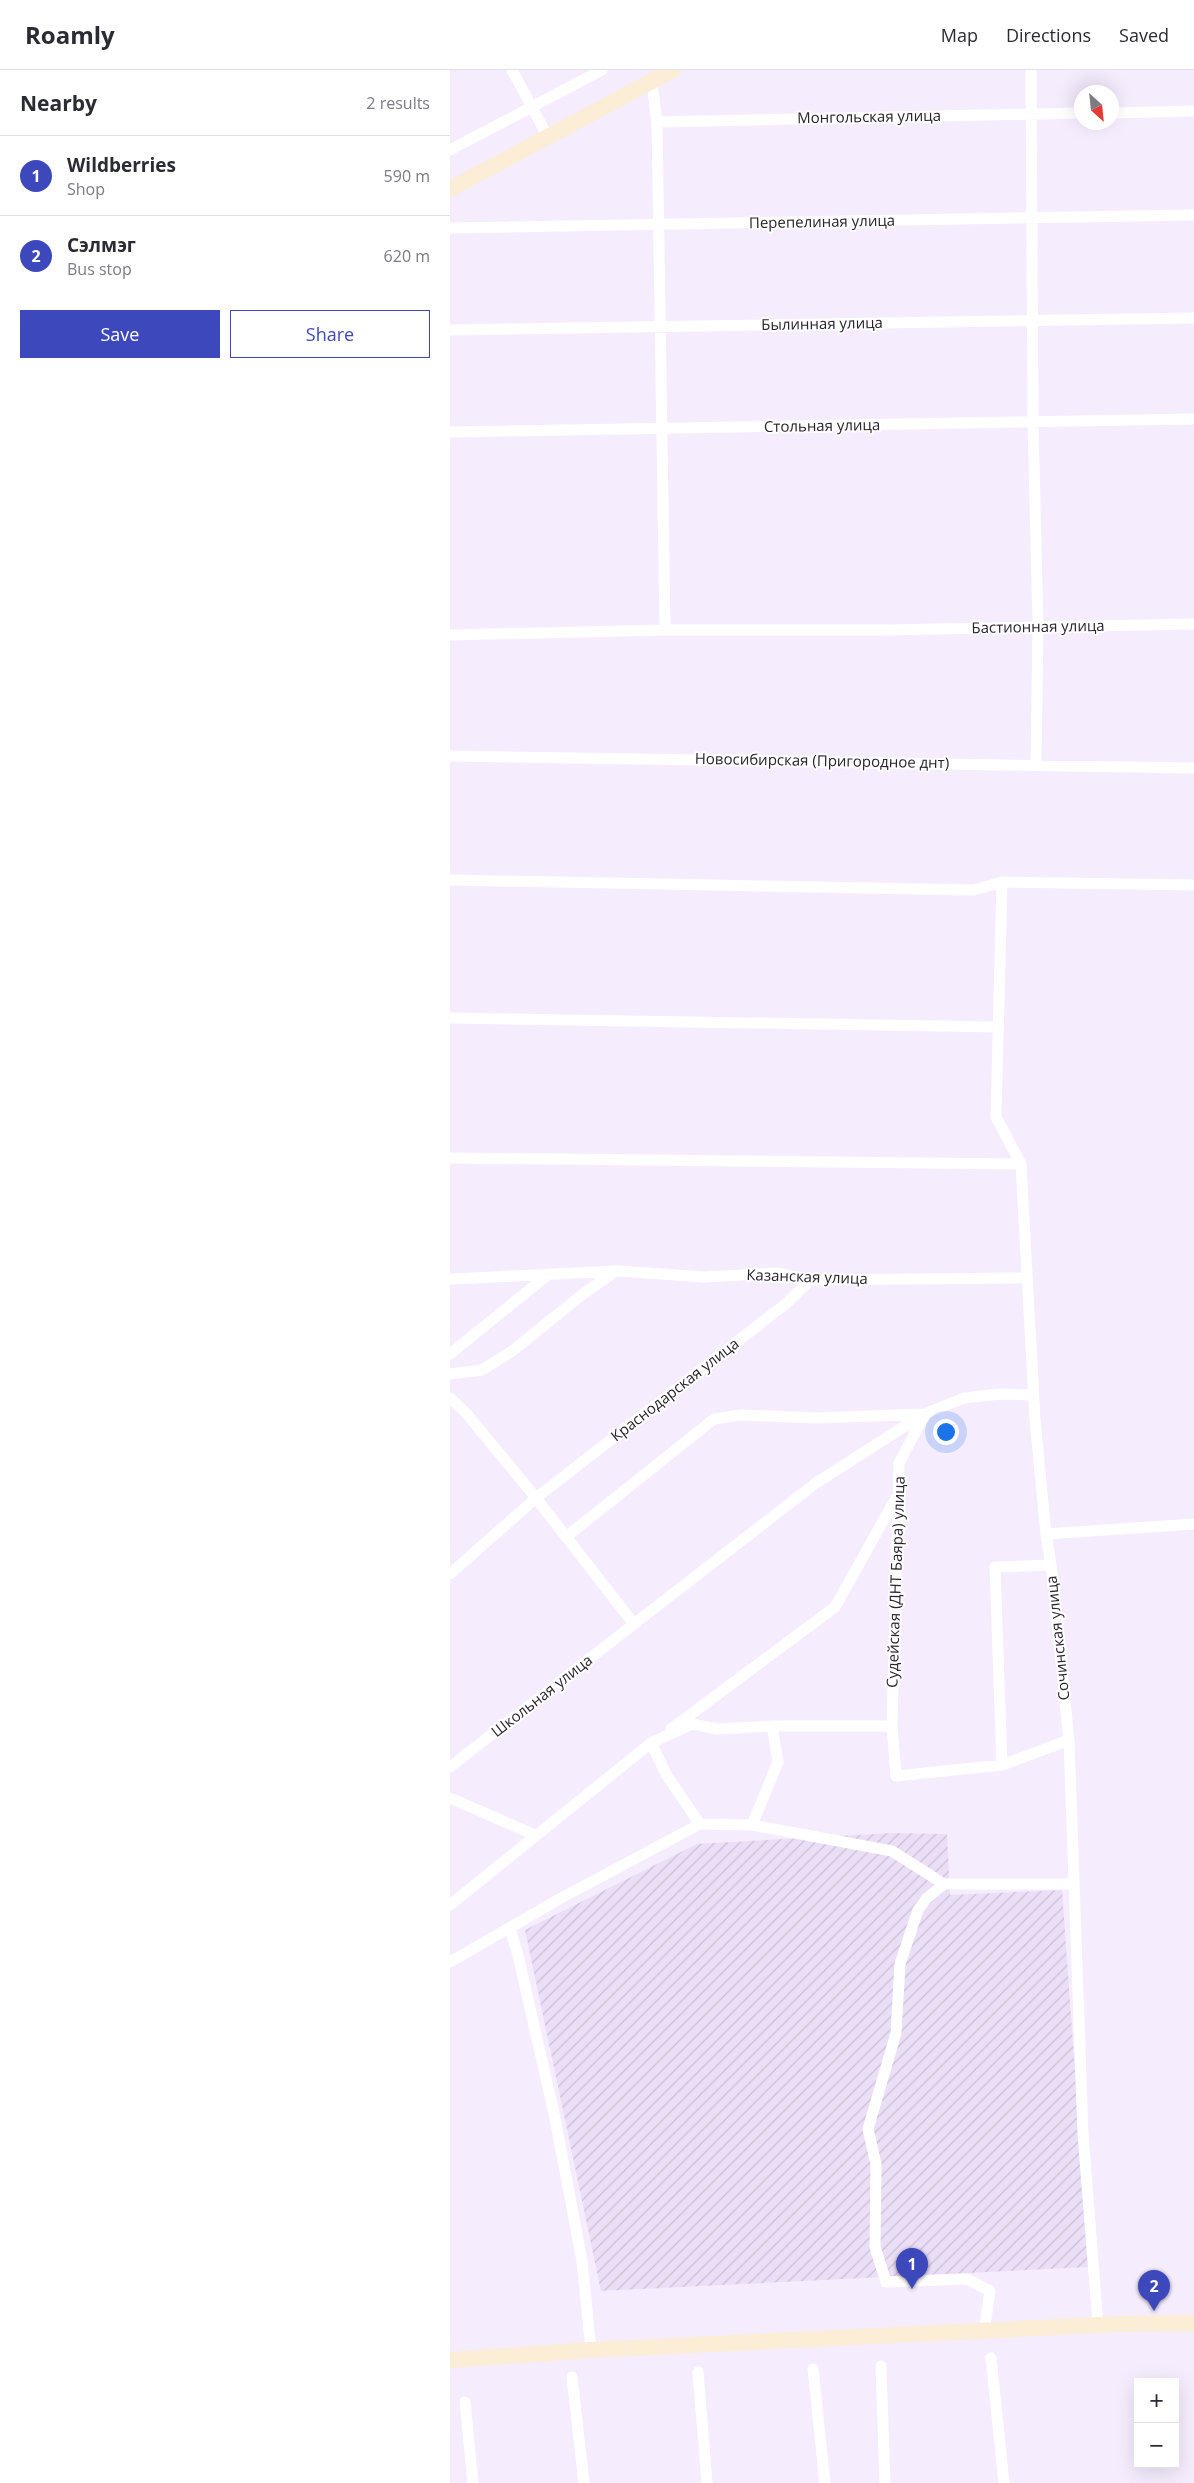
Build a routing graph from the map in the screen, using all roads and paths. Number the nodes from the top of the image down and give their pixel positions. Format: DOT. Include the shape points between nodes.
graph roads {
  1 [pos="512,70"];
  2 [pos="602,70"];
  3 [pos="673,70"];
  4 [pos="1031,70"];
  5 [pos="652,83"];
  6 [pos="532,107"];
  7 [pos="1194,111"];
  8 [pos="1074,113"];
  9 [pos="1119,113"];
  10 [pos="1032,114"];
  11 [pos="657,122"];
  12 [pos="548,137"];
  13 [pos="450,150"];
  14 [pos="450,189"];
  15 [pos="1194,215"];
  16 [pos="1031,219"];
  17 [pos="659,225"];
  18 [pos="450,228"];
  19 [pos="1194,318"];
  20 [pos="1034,320"];
  21 [pos="661,326"];
  22 [pos="450,330"];
  23 [pos="1194,419"];
  24 [pos="1033,422"];
  25 [pos="661,429"];
  26 [pos="450,432"];
  27 [pos="1194,624"];
  28 [pos="1038,626"];
  29 [pos="665,630"];
  30 [pos="450,635"];
  31 [pos="450,756"];
  32 [pos="1036,765"];
  33 [pos="1194,768"];
  34 [pos="450,880"];
  35 [pos="1002,882"];
  36 [pos="1194,885"];
  37 [pos="450,1018"];
  38 [pos="998,1027"];
  39 [pos="450,1158"];
  40 [pos="1021,1164"];
  41 [pos="618,1270"];
  42 [pos="549,1274"];
  43 [pos="1027,1278"];
  44 [pos="450,1279"];
  45 [pos="810,1280"];
  46 [pos="450,1354"];
  47 [pos="450,1374"];
  48 [pos="1033,1395"];
  49 [pos="450,1398"];
  50 [pos="924,1414"];
  51 [pos="897,1497"];
  52 [pos="536,1498"];
  53 [pos="1194,1524"];
  54 [pos="1046,1534"];
  55 [pos="566,1537"];
  56 [pos="1051,1565"];
  57 [pos="450,1574"];
  58 [pos="634,1624"];
  59 [pos="772,1726"];
  60 [pos="892,1726"];
  61 [pos="1068,1740"];
  62 [pos="651,1743"];
  63 [pos="1002,1765"];
  64 [pos="450,1767"];
  65 [pos="450,1798"];
  66 [pos="700,1824"];
  67 [pos="752,1825"];
  68 [pos="535,1835"];
  69 [pos="944,1884"];
  70 [pos="1074,1884"];
  71 [pos="450,1904"];
  72 [pos="510,1929"];
  73 [pos="450,1962"];
  74 [pos="1194,2323"];
  75 [pos="1098,2325"];
  76 [pos="984,2332"];
  77 [pos="591,2350"];
  78 [pos="991,2358"];
  79 [pos="450,2360"];
  80 [pos="881,2366"];
  81 [pos="813,2369"];
  82 [pos="698,2372"];
  83 [pos="572,2377"];
  84 [pos="465,2402"];
  85 [pos="474,2483"];
  86 [pos="584,2483"];
  87 [pos="707,2483"];
  88 [pos="825,2483"];
  89 [pos="885,2483"];
  90 [pos="1004,2483"];
  1 -- 6 [label="street"];
  2 -- 6 [label="street"];
  3 -- 5 [label="main road"];
  4 -- 10 [label="street"];
  5 -- 11 [label="street"];
  5 -- 12 [label="main road"];
  6 -- 12 [label="street"];
  6 -- 13 [label="street"];
  7 -- 9 [label="street"];
  8 -- 10 [label="street, Монгольская улица"];
  10 -- 11 [label="street, Монгольская улица"];
  10 -- 16 [label="street"];
  11 -- 17 [label="street"];
  12 -- 14 [label="main road"];
  15 -- 16 [label="street, Перепелиная улица"];
  16 -- 17 [label="street, Перепелиная улица"];
  16 -- 20 [label="street"];
  17 -- 18 [label="street, Перепелиная улица"];
  17 -- 21 [label="street"];
  19 -- 20 [label="street, Былинная улица"];
  20 -- 21 [label="street, Былинная улица"];
  20 -- 24 [label="street"];
  21 -- 22 [label="street, Былинная улица"];
  21 -- 25 [label="street"];
  23 -- 24 [label="street, Стольная улица"];
  24 -- 25 [label="street, Стольная улица"];
  24 -- 28 [label="street"];
  25 -- 26 [label="street, Стольная улица"];
  25 -- 29 [label="street"];
  27 -- 28 [label="street, Бастионная улица"];
  28 -- 29 [label="street, Бастионная улица"];
  28 -- 32 [label="street"];
  29 -- 30 [label="street, Бастионная улица"];
  31 -- 32 [label="street, Новосибирская (Пригородное днт)"];
  32 -- 33 [label="street, Новосибирская (Пригородное днт)"];
  34 -- 35 [label="street" via="974,890"];
  35 -- 36 [label="street"];
  35 -- 38 [label="street"];
  37 -- 38 [label="street"];
  38 -- 40 [label="street" via="996,1117"];
  39 -- 40 [label="street"];
  40 -- 43 [label="street"];
  41 -- 42 [label="street, Казанская улица"];
  41 -- 45 [label="street, Казанская улица" via="704,1277 778,1273"];
  41 -- 47 [label="street" via="511,1352 482,1370"];
  42 -- 44 [label="street, Казанская улица"];
  42 -- 46 [label="street"];
  43 -- 45 [label="street, Казанская улица"];
  43 -- 48 [label="street"];
  45 -- 52 [label="street, Краснодарская улица" via="788,1302"];
  48 -- 50 [label="street" via="964,1398"];
  48 -- 54 [label="street"];
  49 -- 52 [label="street"];
  50 -- 51 [label="street, Судейская (ДНТ Баяра) улица" via="899,1463"];
  50 -- 55 [label="street" via="817,1418 741,1415 714,1419"];
  50 -- 58 [label="street, Школьная улица" via="816,1483"];
  51 -- 60 [label="street, Судейская (ДНТ Баяра) улица"];
  51 -- 62 [label="street" via="835,1607"];
  52 -- 55 [label="street"];
  52 -- 57 [label="street, Краснодарская улица"];
  53 -- 54 [label="street"];
  54 -- 56 [label="street"];
  55 -- 58 [label="street"];
  56 -- 61 [label="street, Сочинская улица"];
  56 -- 63 [label="street, Сочинская улица" via="995,1567"];
  58 -- 64 [label="street, Школьная улица"];
  59 -- 60 [label="street"];
  59 -- 62 [label="street" via="717,1729 692,1724"];
  59 -- 67 [label="street" via="778,1762"];
  60 -- 63 [label="street, Судейская (ДНТ Баяра) улица" via="896,1776"];
  61 -- 63 [label="street"];
  61 -- 70 [label="street, Сочинская улица"];
  62 -- 66 [label="street" via="667,1776"];
  62 -- 68 [label="street"];
  65 -- 68 [label="street"];
  66 -- 67 [label="street"];
  66 -- 72 [label="street"];
  67 -- 69 [label="street" via="892,1851"];
  68 -- 71 [label="street"];
  69 -- 70 [label="street"];
  69 -- 76 [label="street" via="918,1910 900,1964 896,2033 868,2128 876,2164 874,2247 886,2282 967,2279 990,2291"];
  70 -- 75 [label="street, Сочинская улица" via="1083,2134"];
  72 -- 73 [label="street"];
  72 -- 77 [label="street" via="556,2128 582,2261"];
  74 -- 75 [label="main road"];
  75 -- 76 [label="main road"];
  76 -- 77 [label="main road"];
  77 -- 79 [label="main road"];
  78 -- 90 [label="street"];
  80 -- 89 [label="street"];
  81 -- 88 [label="street"];
  82 -- 87 [label="street"];
  83 -- 86 [label="street"];
  84 -- 85 [label="street"];
}
